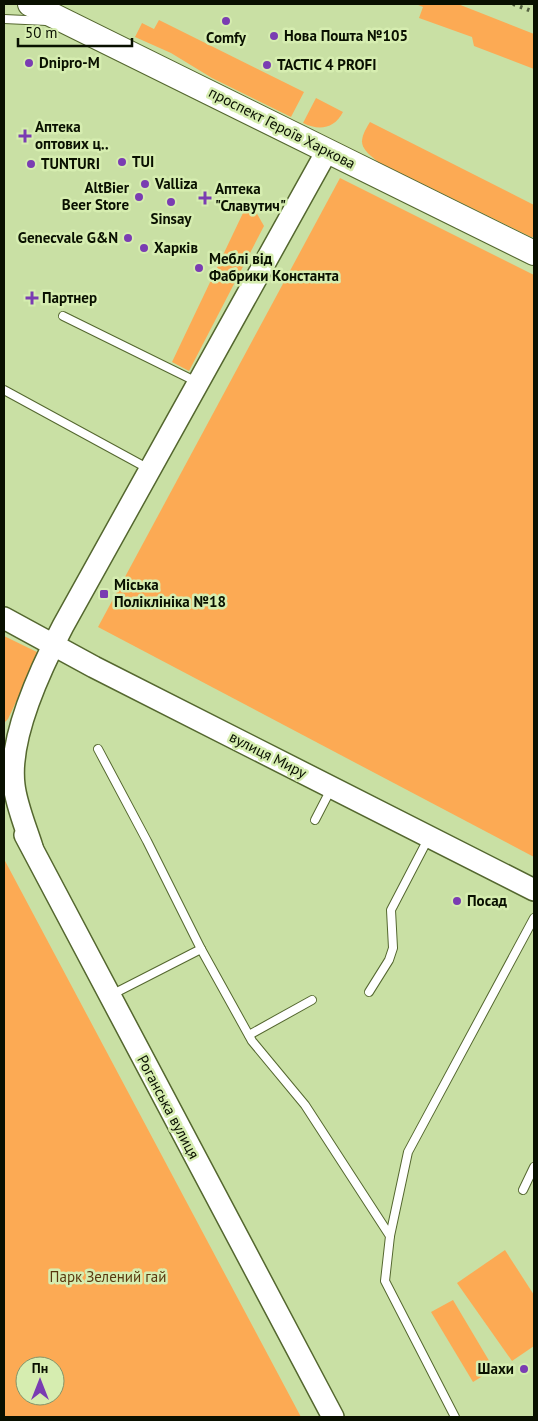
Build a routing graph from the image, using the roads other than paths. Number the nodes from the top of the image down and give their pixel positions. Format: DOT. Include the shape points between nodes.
graph roads {
  1 [pos="30,4"];
  2 [pos="4,18"];
  3 [pos="70,23"];
  4 [pos="327,151"];
  5 [pos="534,253"];
  6 [pos="62,316"];
  7 [pos="199,383"];
  8 [pos="4,390"];
  9 [pos="151,469"];
  10 [pos="4,618"];
  11 [pos="53,645"];
  12 [pos="98,749"];
  13 [pos="331,787"];
  14 [pos="4,796"];
  15 [pos="315,820"];
  16 [pos="429,837"];
  17 [pos="32,847"];
  18 [pos="534,890"];
  19 [pos="534,918"];
  20 [pos="200,949"];
  21 [pos="369,992"];
  22 [pos="110,996"];
  23 [pos="312,1000"];
  24 [pos="249,1034"];
  25 [pos="534,1167"];
  26 [pos="523,1190"];
  27 [pos="390,1236"];
  28 [pos="332,1417"];
  29 [pos="455,1417"];
  1 -- 3 [label="main road, проспект Героїв Харкова"];
  2 -- 3 [label="lane"];
  3 -- 4 [label="main road, проспект Героїв Харкова"];
  4 -- 5 [label="main road, проспект Героїв Харкова"];
  4 -- 7 [label="main road"];
  6 -- 7 [label="lane"];
  7 -- 9 [label="main road"];
  8 -- 9 [label="lane"];
  9 -- 11 [label="main road"];
  10 -- 11 [label="main road, вулиця Миру"];
  11 -- 13 [label="main road, вулиця Миру"];
  11 -- 17 [label="main road" via="21,724 14,752 14,785"];
  12 -- 20 [label="lane"];
  13 -- 15 [label="lane"];
  13 -- 16 [label="main road, вулиця Миру"];
  14 -- 17 [label="main road, Роганська вулиця"];
  16 -- 18 [label="main road, вулиця Миру"];
  16 -- 21 [label="lane" via="391,910 393,948"];
  17 -- 22 [label="main road, Роганська вулиця"];
  19 -- 27 [label="lane" via="408,1152"];
  20 -- 22 [label="lane"];
  20 -- 24 [label="lane"];
  22 -- 28 [label="main road, Роганська вулиця"];
  23 -- 24 [label="lane"];
  24 -- 27 [label="lane" via="304,1106"];
  25 -- 26 [label="lane"];
  27 -- 29 [label="lane" via="385,1282"];
}
